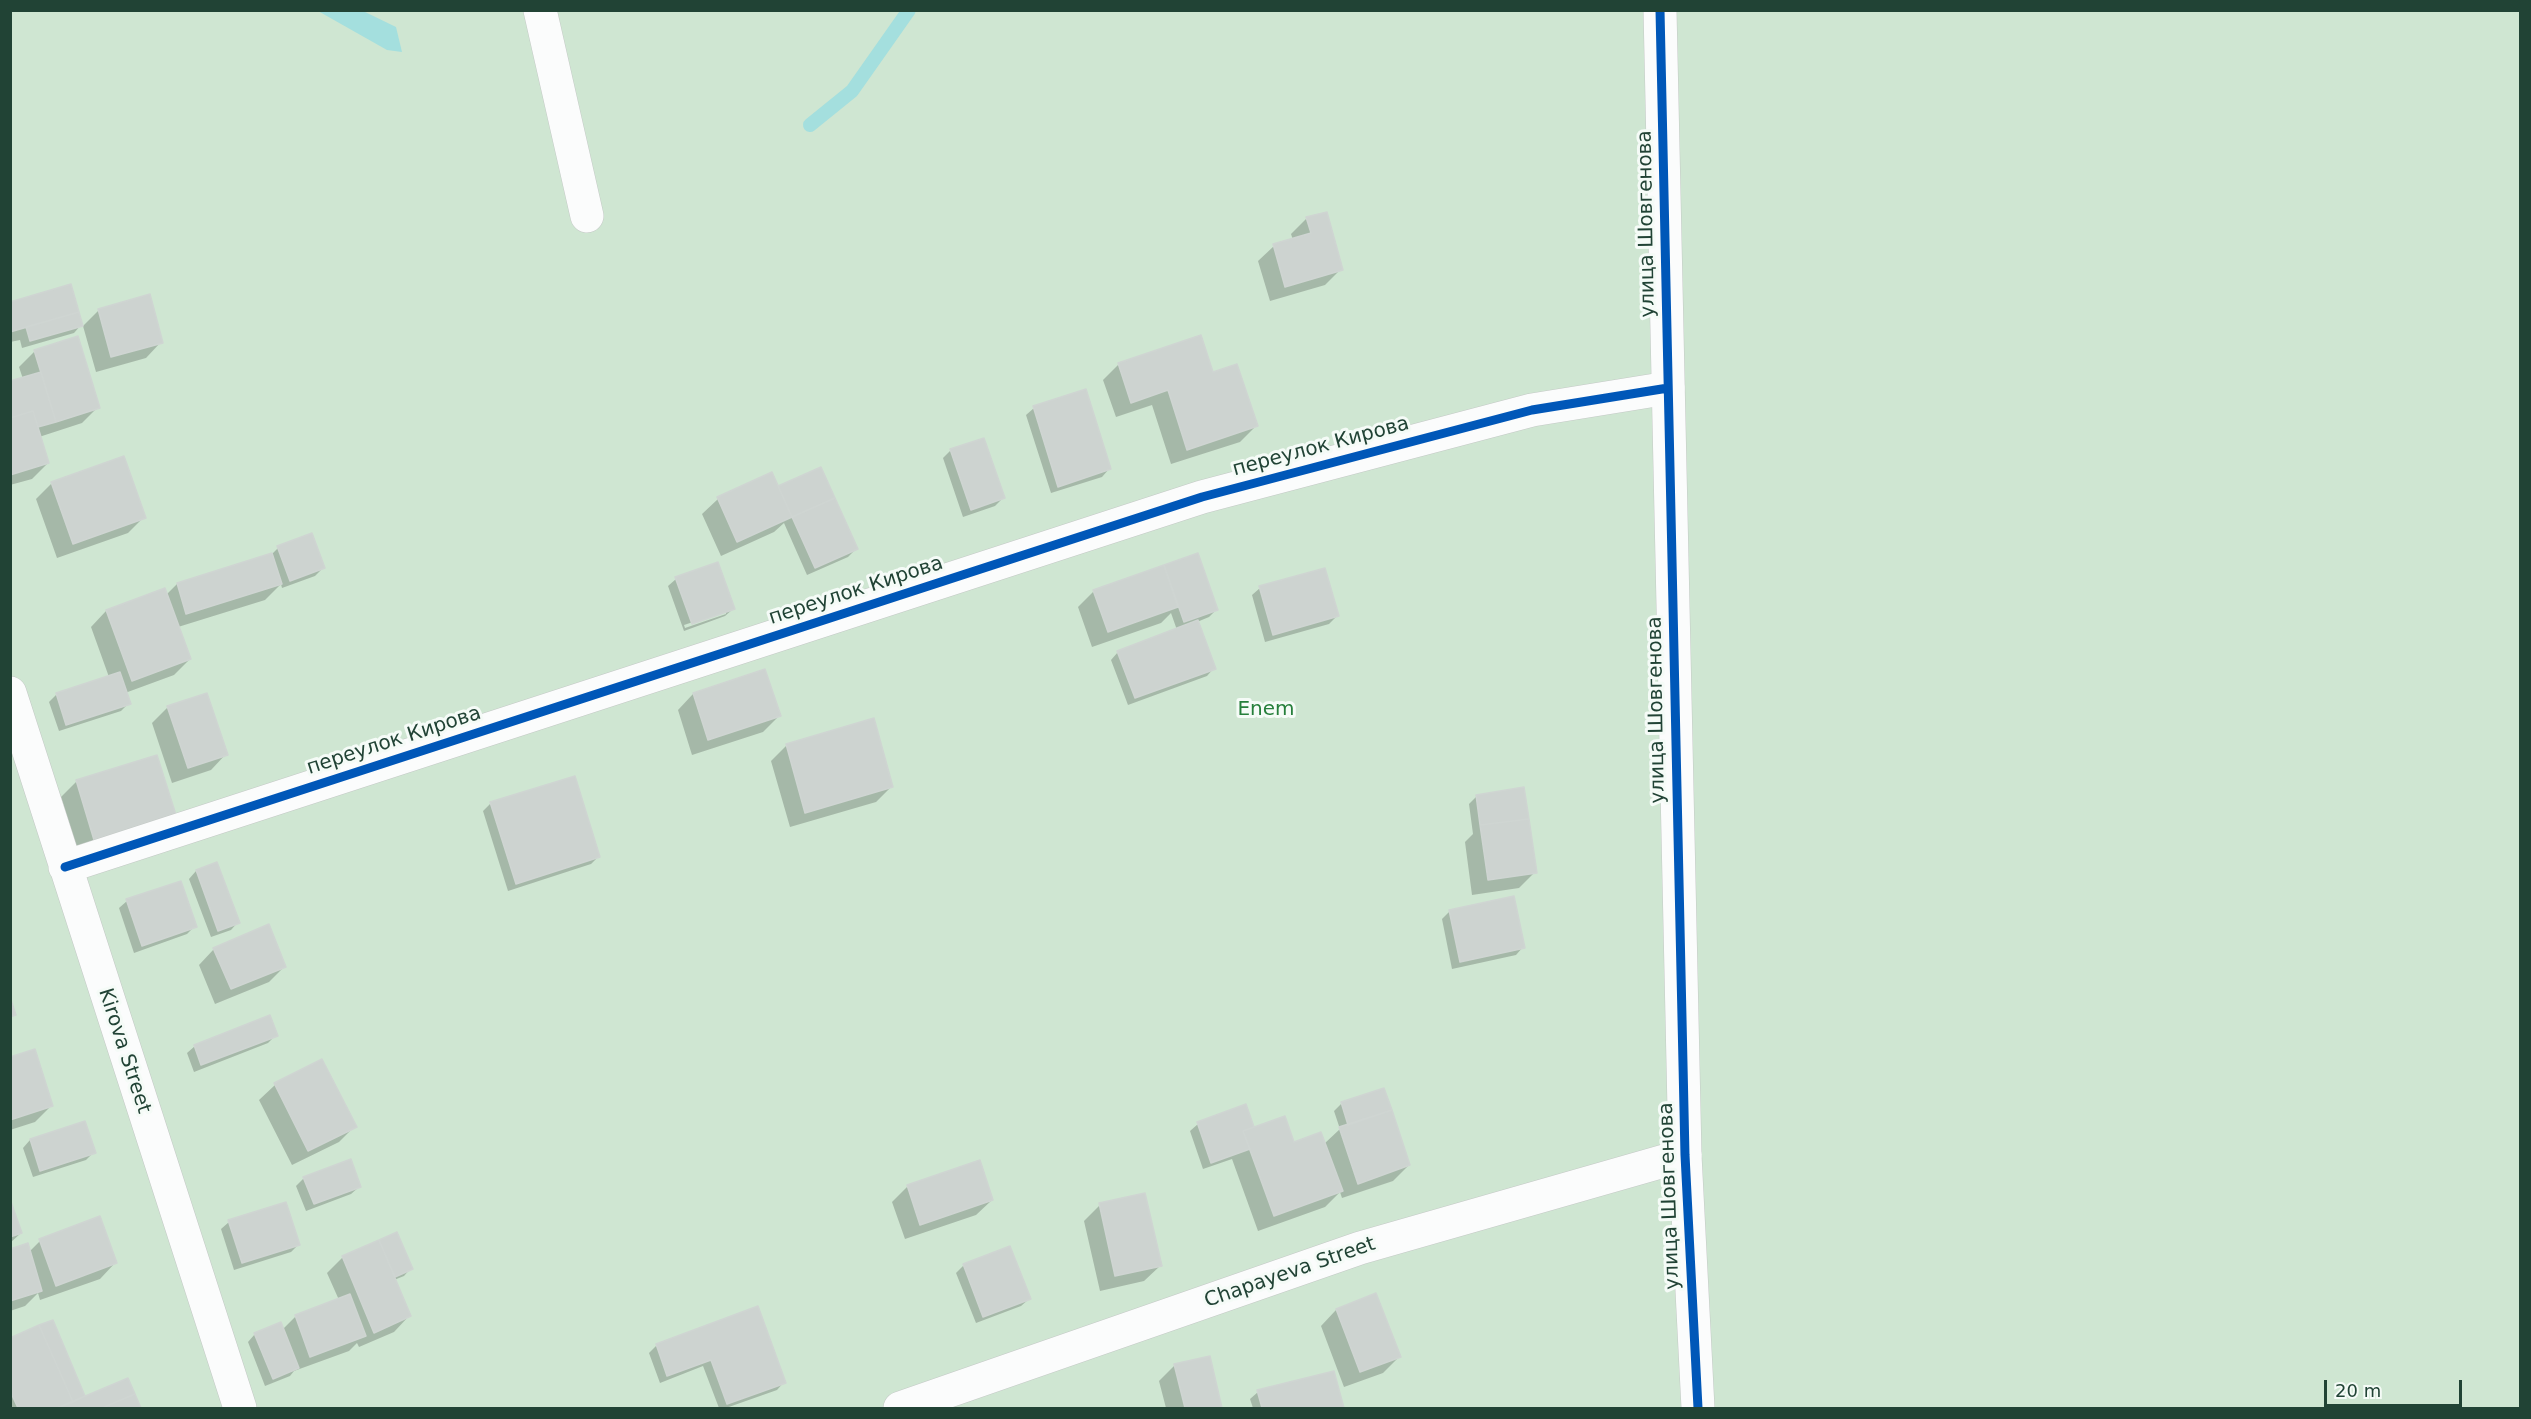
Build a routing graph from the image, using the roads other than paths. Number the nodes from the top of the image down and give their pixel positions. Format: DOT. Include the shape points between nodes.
graph roads {
  1 [pos="540,10"];
  2 [pos="1660,10"];
  3 [pos="587,216"];
  4 [pos="1668,388"];
  5 [pos="10,693"];
  6 [pos="65,867"];
  7 [pos="1685,1155"];
  8 [pos="240,1408"];
  9 [pos="900,1408"];
  10 [pos="1698,1408"];
  1 -- 3 [label="street"];
  2 -- 4 [label="street, улица Шовгенова"];
  4 -- 6 [label="street, переулок Кирова" via="1532,410 1202,497"];
  4 -- 7 [label="street, улица Шовгенова"];
  5 -- 6 [label="street, Kirova Street"];
  6 -- 8 [label="street, Kirova Street"];
  7 -- 9 [label="street, Chapayeva Street" via="1360,1248"];
  7 -- 10 [label="street, улица Шовгенова"];
}
